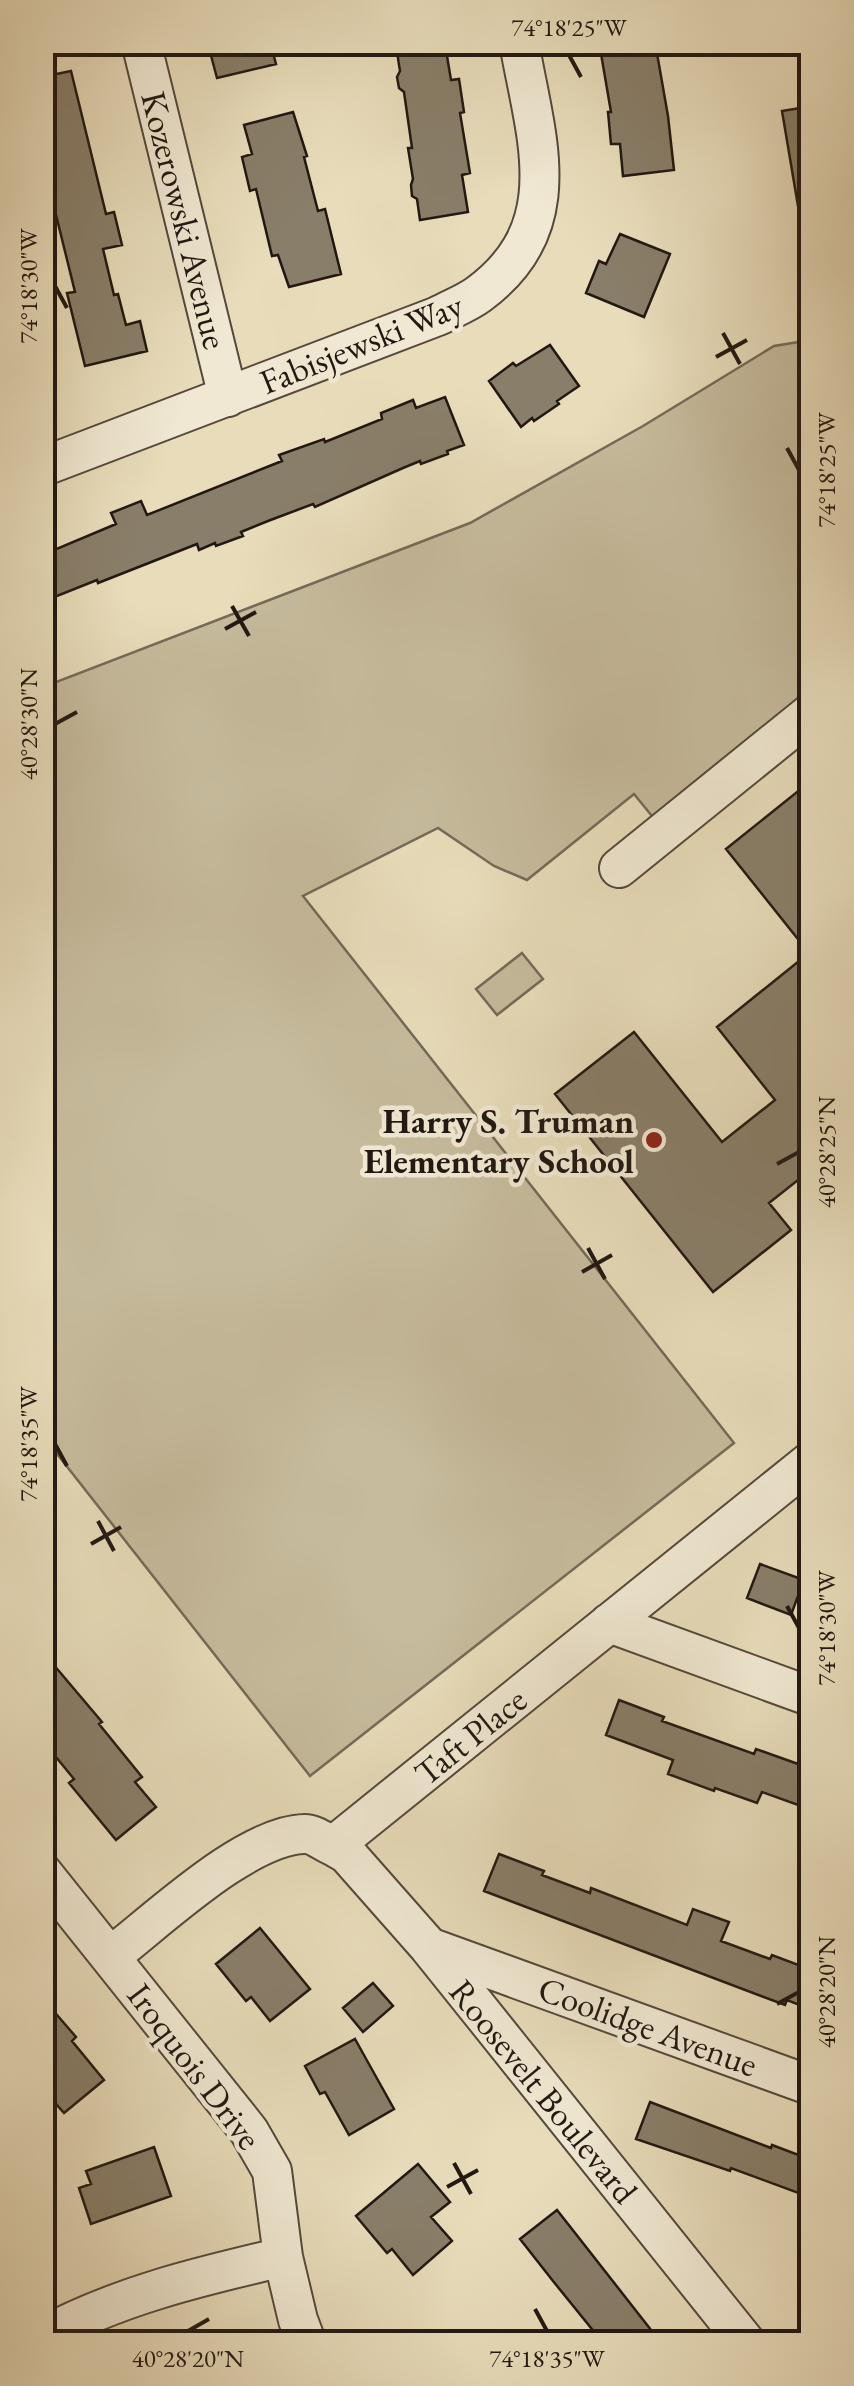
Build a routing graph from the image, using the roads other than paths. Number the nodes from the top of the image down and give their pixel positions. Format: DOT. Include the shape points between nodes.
graph roads {
  1 [pos="141,42"];
  2 [pos="519,42"];
  3 [pos="228,397"];
  4 [pos="42,467"];
  5 [pos="812,712"];
  6 [pos="619,868"];
  7 [pos="812,1460"];
  8 [pos="609,1623"];
  9 [pos="812,1697"];
  10 [pos="333,1846"];
  11 [pos="42,1872"];
  12 [pos="429,1947"];
  13 [pos="112,1956"];
  14 [pos="812,2086"];
  15 [pos="283,2256"];
  16 [pos="42,2337"];
  17 [pos="308,2344"];
  18 [pos="747,2344"];
  1 -- 3 [label="street, Kozerowski Avenue"];
  2 -- 3 [label="street, Fabisjewski Way" via="541,173 540,202 520,252 478,296 438,316"];
  3 -- 4 [label="street, Fabisjewski Way"];
  5 -- 6 [label="street"];
  7 -- 8 [label="street, Taft Place"];
  8 -- 9 [label="street"];
  8 -- 10 [label="street, Taft Place"];
  10 -- 12 [label="street, Roosevelt Boulevard"];
  10 -- 13 [label="street" via="309,1834 271,1840 222,1868"];
  11 -- 13 [label="street, Iroquois Drive"];
  12 -- 14 [label="street, Coolidge Avenue"];
  12 -- 18 [label="street, Roosevelt Boulevard"];
  13 -- 15 [label="street, Iroquois Drive" via="249,2130 272,2171"];
  15 -- 16 [label="street" via="106,2306"];
  15 -- 17 [label="street, Iroquois Drive"];
}
